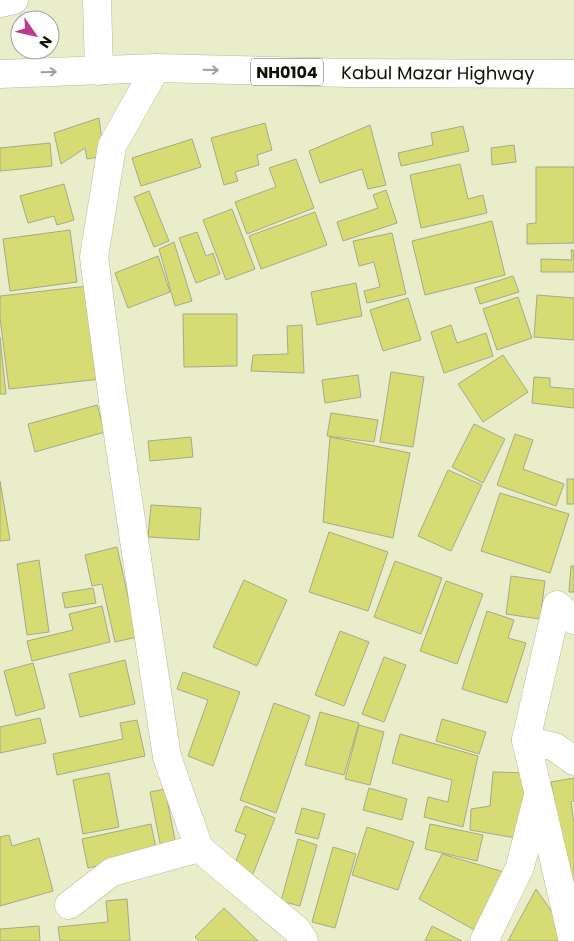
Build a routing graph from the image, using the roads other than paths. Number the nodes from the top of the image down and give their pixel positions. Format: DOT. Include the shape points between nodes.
graph roads {
  1 [pos="14,0"];
  2 [pos="97,0"];
  3 [pos="0,3"];
  4 [pos="156,68"];
  5 [pos="99,71"];
  6 [pos="0,74"];
  7 [pos="574,74"];
  8 [pos="574,620"];
  9 [pos="526,740"];
  10 [pos="574,761"];
  11 [pos="538,796"];
  12 [pos="199,848"];
  13 [pos="69,905"];
  14 [pos="304,941"];
  15 [pos="484,941"];
  16 [pos="573,941"];
  1 -- 3 [label="main road"];
  2 -- 5 [label="main road"];
  4 -- 5 [label="main road, Kabul Mazar Highway / NH0104"];
  4 -- 7 [label="main road, Kabul Mazar Highway / NH0104, one-way"];
  4 -- 12 [label="main road" via="112,146 94,257 167,758"];
  6 -- 5 [label="main road, Kabul Mazar Highway / NH0104, one-way"];
  8 -- 9 [label="main road" via="556,605"];
  9 -- 10 [label="main road" via="555,747"];
  9 -- 11 [label="main road"];
  11 -- 15 [label="main road" via="520,867"];
  11 -- 16 [label="main road"];
  12 -- 13 [label="main road" via="112,872"];
  12 -- 14 [label="main road" via="297,930"];
}
